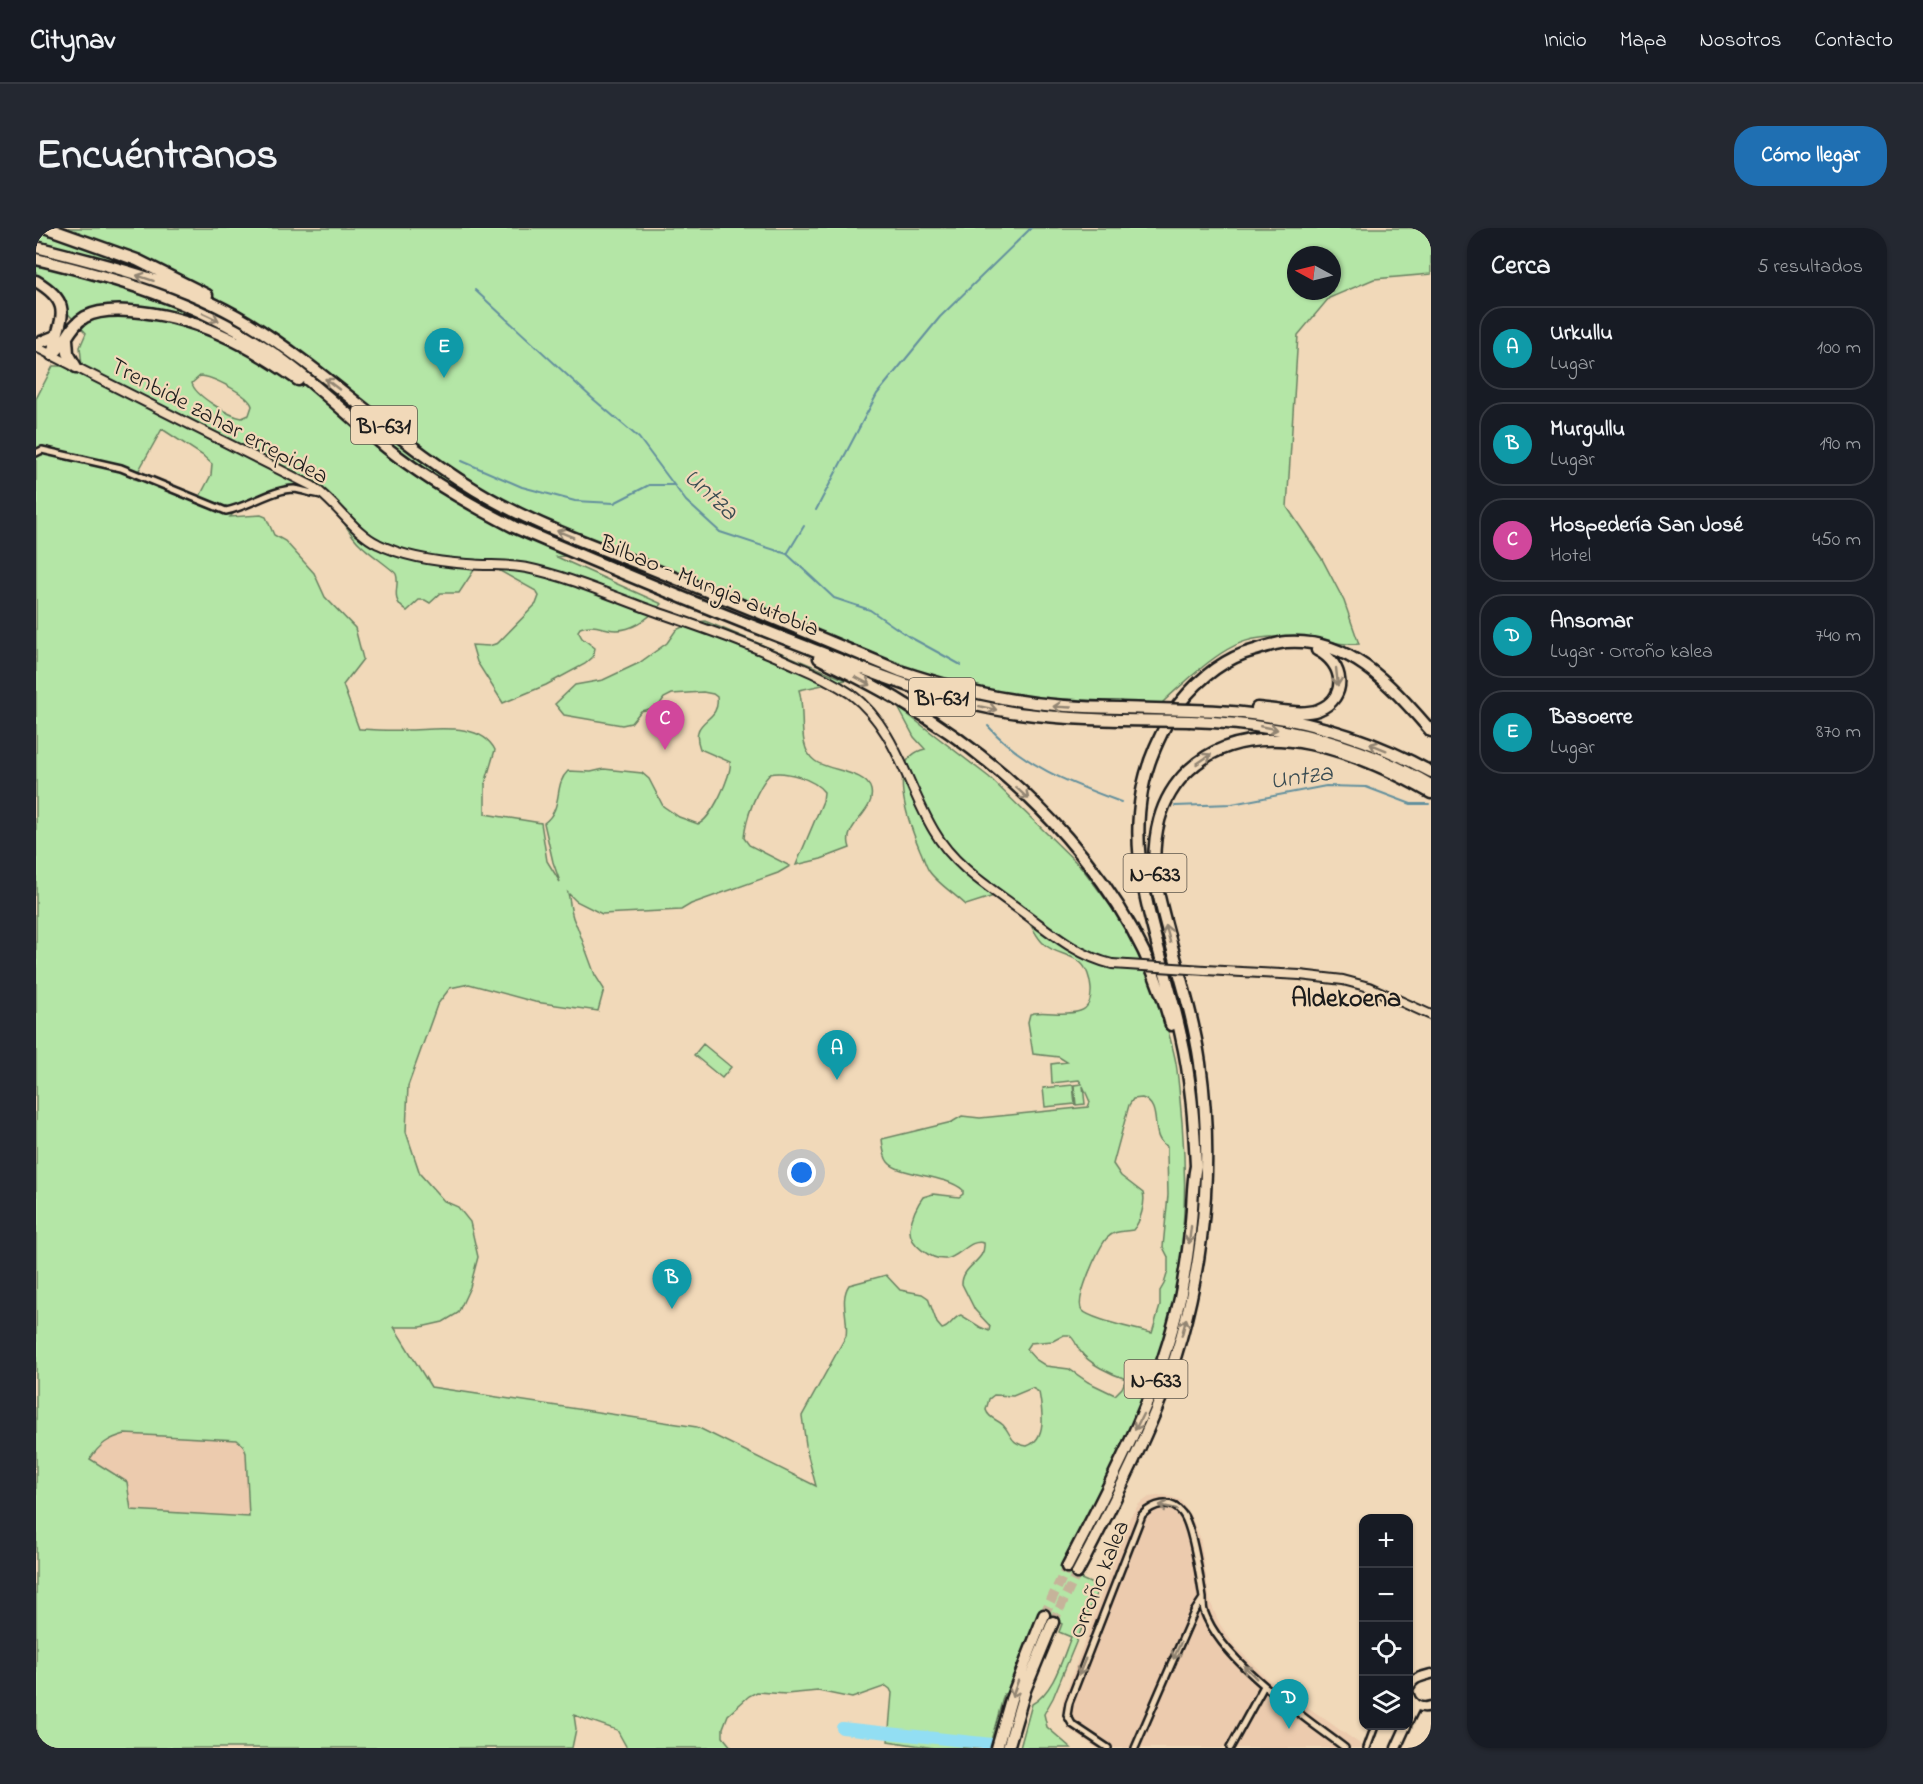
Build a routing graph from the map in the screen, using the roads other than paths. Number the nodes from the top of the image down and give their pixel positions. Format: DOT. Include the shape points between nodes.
graph roads {
  1 [pos="47,228"];
  2 [pos="36,248"];
  3 [pos="36,259"];
  4 [pos="36,280"];
  5 [pos="228,312"];
  6 [pos="61,338"];
  7 [pos="36,345"];
  8 [pos="52,356"];
  9 [pos="76,367"];
  10 [pos="354,419"];
  11 [pos="36,453"];
  12 [pos="325,495"];
  13 [pos="774,634"];
  14 [pos="1275,645"];
  15 [pos="1221,710"];
  16 [pos="1190,715"];
  17 [pos="1431,731"];
  18 [pos="1431,772"];
  19 [pos="1431,785"];
  20 [pos="1431,793"];
  21 [pos="1169,982"];
  22 [pos="1431,1015"];
  23 [pos="1194,1176"];
  24 [pos="1200,1240"];
  25 [pos="1203,1598"];
  26 [pos="1044,1615"];
  27 [pos="1053,1622"];
  28 [pos="1428,1676"];
  29 [pos="1413,1681"];
  30 [pos="1264,1686"];
  31 [pos="1025,1690"];
  32 [pos="1413,1702"];
  33 [pos="1416,1705"];
  34 [pos="1431,1706"];
  35 [pos="1413,1711"];
  36 [pos="1373,1730"];
  37 [pos="1404,1730"];
  38 [pos="997,1748"];
  39 [pos="1008,1748"];
  40 [pos="1013,1748"];
  41 [pos="1108,1748"];
  42 [pos="1135,1748"];
  43 [pos="1230,1748"];
  44 [pos="1345,1748"];
  45 [pos="1367,1748"];
  46 [pos="1396,1748"];
  1 -- 5 [label="highway" via="137,260 220,302"];
  5 -- 2 [label="highway, Bilbao - Mungia autobia / BI-631, one-way" via="120,269"];
  3 -- 10 [label="highway, Bilbao - Mungia autobia / BI-631, one-way" via="144,288 217,320 286,362"];
  4 -- 6 [label="highway" via="55,294 63,309"];
  16 -- 5 [label="highway, Bilbao - Mungia autobia / BI-631, one-way, bridge" via="1022,703 950,688 520,515 434,464 305,363"];
  6 -- 7 [label="highway"];
  6 -- 8 [label="highway"];
  6 -- 9 [label="highway"];
  6 -- 10 [label="highway" via="85,317 104,311 147,312 180,319 252,350"];
  7 -- 8 [label="street, Trenbide zahar errepidea"];
  8 -- 9 [label="street, Trenbide zahar errepidea"];
  9 -- 12 [label="street, Trenbide zahar errepidea"];
  10 -- 13 [label="highway, Bilbao - Mungia autobia / BI-631" via="427,478 514,528"];
  11 -- 12 [label="street" via="42,450 121,468 226,511 294,489"];
  12 -- 22 [label="street, Trenbide zahar errepidea, bridge" via="367,538 391,549 440,560 510,565 553,574 741,642 837,686 866,708 888,736 920,806 949,852 976,877 1068,945 1092,958 1112,964 1343,980 1369,987"];
  13 -- 16 [label="highway, Bilbao - Mungia autobia / BI-631, one-way, bridge" via="949,699 993,709 1033,716 1120,720"];
  13 -- 23 [label="highway, one-way" via="899,700 980,756 1047,815 1102,879 1141,943 1169,1014 1183,1078"];
  14 -- 15 [label="highway, one-way" via="1317,649 1333,661 1339,685 1330,702 1306,712 1249,707"];
  14 -- 17 [label="highway" via="1319,645 1360,662 1390,685"];
  14 -- 21 [label="highway, N-633" via="1232,657 1200,680 1172,713 1150,761 1138,814 1138,855 1145,897"];
  15 -- 16 [label="highway, Bilbao - Mungia autobia / BI-631"];
  18 -- 15 [label="highway, Bilbao - Mungia autobia / BI-631, one-way" via="1372,744 1324,728"];
  16 -- 19 [label="highway, Bilbao - Mungia autobia / BI-631, one-way" via="1321,738 1384,761"];
  24 -- 20 [label="highway, N-633, one-way" via="1207,1152 1199,1060 1161,908 1153,857 1155,833 1167,798 1183,776 1205,757 1252,740 1317,746 1348,755"];
  21 -- 23 [label="highway, N-633" via="1189,1075"];
  21 -- 24 [label="highway, N-633" via="1192,1059 1197,1091 1202,1140"];
  23 -- 24 [label="highway, N-633, one-way" via="1187,1255 1165,1355 1146,1408 1072,1570 1113,1505 1157,1409 1184,1327"];
  30 -- 25 [label="street, Orroño kalea, one-way" via="1223,1645 1204,1611"];
  25 -- 41 [label="street, Orroño kalea, one-way" via="1184,1516 1179,1509 1164,1504 1150,1508 1142,1515 1067,1710 1072,1725"];
  25 -- 42 [label="street, one-way"];
  26 -- 38 [label="highway, one-way" via="1011,1699"];
  27 -- 31 [label="highway"];
  28 -- 29 [label="main road"];
  30 -- 43 [label="street"];
  30 -- 44 [label="street, Orroño kalea"];
  31 -- 39 [label="highway"];
  31 -- 40 [label="highway"];
  32 -- 33 [label="main road"];
  33 -- 34 [label="main road"];
  33 -- 35 [label="main road"];
  36 -- 45 [label="street"];
  37 -- 46 [label="main road"];
}
